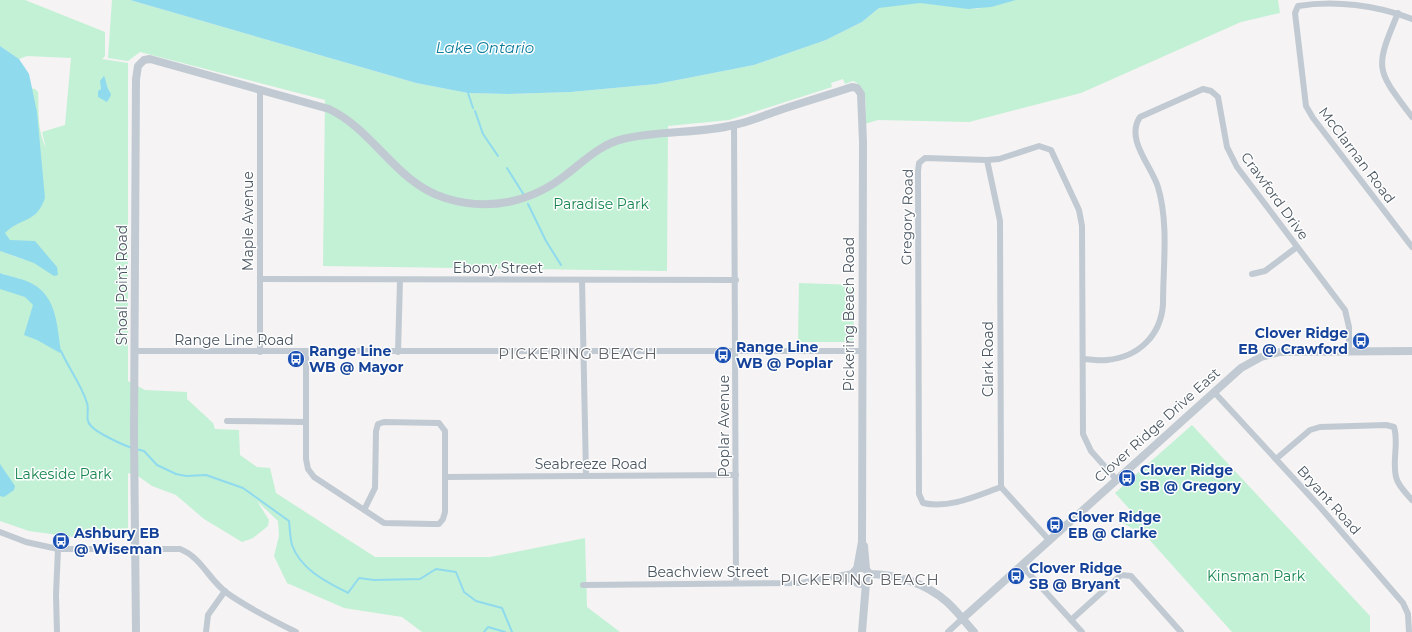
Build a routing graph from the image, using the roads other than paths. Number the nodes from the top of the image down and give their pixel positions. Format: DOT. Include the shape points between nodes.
graph roads {
  1 [pos="1398,13"];
  2 [pos="1412,19"];
  3 [pos="260,89"];
  4 [pos="1412,117"];
  5 [pos="734,126"];
  6 [pos="987,160"];
  7 [pos="1297,247"];
  8 [pos="1412,247"];
  9 [pos="1252,274"];
  10 [pos="260,279"];
  11 [pos="400,280"];
  12 [pos="582,280"];
  13 [pos="736,280"];
  14 [pos="135,351"];
  15 [pos="736,351"];
  16 [pos="861,351"];
  17 [pos="1349,351"];
  18 [pos="1412,351"];
  19 [pos="260,352"];
  20 [pos="306,352"];
  21 [pos="398,352"];
  22 [pos="584,352"];
  23 [pos="1083,359"];
  24 [pos="1214,392"];
  25 [pos="227,421"];
  26 [pos="305,422"];
  27 [pos="1276,459"];
  28 [pos="586,475"];
  29 [pos="736,475"];
  30 [pos="446,477"];
  31 [pos="1116,479"];
  32 [pos="1001,488"];
  33 [pos="1412,500"];
  34 [pos="364,510"];
  35 [pos="0,533"];
  36 [pos="1049,540"];
  37 [pos="58,549"];
  38 [pos="136,549"];
  39 [pos="1022,566"];
  40 [pos="861,576"];
  41 [pos="736,583"];
  42 [pos="582,585"];
  43 [pos="225,591"];
  44 [pos="962,619"];
  45 [pos="1071,620"];
  46 [pos="57,632"];
  47 [pos="136,632"];
  48 [pos="206,632"];
  49 [pos="296,632"];
  50 [pos="862,632"];
  51 [pos="948,632"];
  52 [pos="974,632"];
  53 [pos="1082,632"];
  54 [pos="1181,632"];
  55 [pos="1409,632"];
  1 -- 2 [label="street, McClarnan Road"];
  1 -- 4 [label="street" via="1381,56 1381,66 1387,84"];
  1 -- 8 [label="street, McClarnan Road" via="1347,0 1309,1 1298,6 1295,13 1306,106"];
  3 -- 5 [label="street" via="317,104 338,113 364,133 401,172 421,188 446,199 476,205 500,204 530,197 562,178 603,148 622,140"];
  3 -- 10 [label="street, Maple Avenue"];
  3 -- 14 [label="street, Shoal Point Road" via="150,59 144,60 138,66"];
  5 -- 13 [label="street, Poplar Avenue"];
  5 -- 16 [label="street, Pickering Beach Road" via="852,87 860,90"];
  6 -- 23 [label="street, Gregory Road" via="999,159 1039,146 1051,150 1079,210 1082,226"];
  6 -- 32 [label="street, Clark Road" via="1000,221"];
  6 -- 32 [label="street, Gregory Road" via="925,158 919,163 919,494 923,503 934,505 955,503"];
  7 -- 9 [label="street" via="1265,271"];
  7 -- 17 [label="street, Crawford Drive" via="1344,310 1349,328"];
  7 -- 23 [label="street, Crawford Drive" via="1237,167 1227,146 1220,104 1215,94 1203,89 1140,117 1135,124 1134,135 1157,186 1162,209 1162,314 1157,330 1138,350 1123,357 1107,360"];
  10 -- 11 [label="street, Ebony Street"];
  10 -- 19 [label="street, Maple Avenue"];
  11 -- 12 [label="street, Ebony Street"];
  11 -- 21 [label="street"];
  12 -- 13 [label="street, Ebony Street"];
  12 -- 22 [label="street"];
  13 -- 15 [label="street, Poplar Avenue"];
  14 -- 19 [label="street, Range Line Road"];
  14 -- 38 [label="street, Shoal Point Road"];
  15 -- 16 [label="street, Range Line Road"];
  15 -- 22 [label="street, Range Line Road"];
  15 -- 29 [label="street, Poplar Avenue"];
  16 -- 40 [label="street, Pickering Beach Road"];
  17 -- 18 [label="street, Clover Ridge Drive East"];
  17 -- 24 [label="street, Clover Ridge Drive East" via="1280,352 1261,357 1241,368"];
  19 -- 20 [label="street, Range Line Road"];
  20 -- 21 [label="street, Range Line Road"];
  20 -- 26 [label="street"];
  21 -- 22 [label="street, Range Line Road"];
  22 -- 28 [label="street"];
  23 -- 31 [label="street, Gregory Road" via="1083,434 1091,451"];
  24 -- 27 [label="street, Bryant Road"];
  24 -- 31 [label="street, Clover Ridge Drive East"];
  25 -- 26 [label="street"];
  26 -- 34 [label="street" via="306,459 314,477"];
  27 -- 33 [label="street" via="1310,430 1320,427 1394,427 1397,436 1396,477"];
  27 -- 55 [label="street, Bryant Road" via="1403,603 1408,614"];
  28 -- 29 [label="street, Seabreeze Road"];
  28 -- 30 [label="street, Seabreeze Road"];
  29 -- 41 [label="street, Poplar Avenue"];
  30 -- 34 [label="street" via="445,512 439,524 384,523"];
  30 -- 34 [label="street" via="445,431 439,423 378,424 375,488"];
  31 -- 36 [label="street, Clover Ridge Drive East"];
  32 -- 36 [label="street"];
  35 -- 37 [label="street"];
  36 -- 39 [label="street, Clover Ridge Drive East"];
  37 -- 38 [label="street"];
  37 -- 46 [label="street"];
  38 -- 43 [label="street" via="170,548 188,552"];
  38 -- 47 [label="street, Shoal Point Road"];
  39 -- 44 [label="street, Clover Ridge Drive East"];
  39 -- 45 [label="street"];
  40 -- 41 [label="street, Beachview Street" via="801,583"];
  40 -- 44 [label="street" via="879,579 888,577 914,582 946,601"];
  40 -- 50 [label="street, Pickering Beach Road"];
  41 -- 42 [label="street, Beachview Street"];
  43 -- 48 [label="street" via="208,615"];
  43 -- 49 [label="street" via="246,606"];
  44 -- 51 [label="street"];
  44 -- 52 [label="street"];
  45 -- 53 [label="street"];
  45 -- 54 [label="street" via="1121,575 1131,576"];
}
